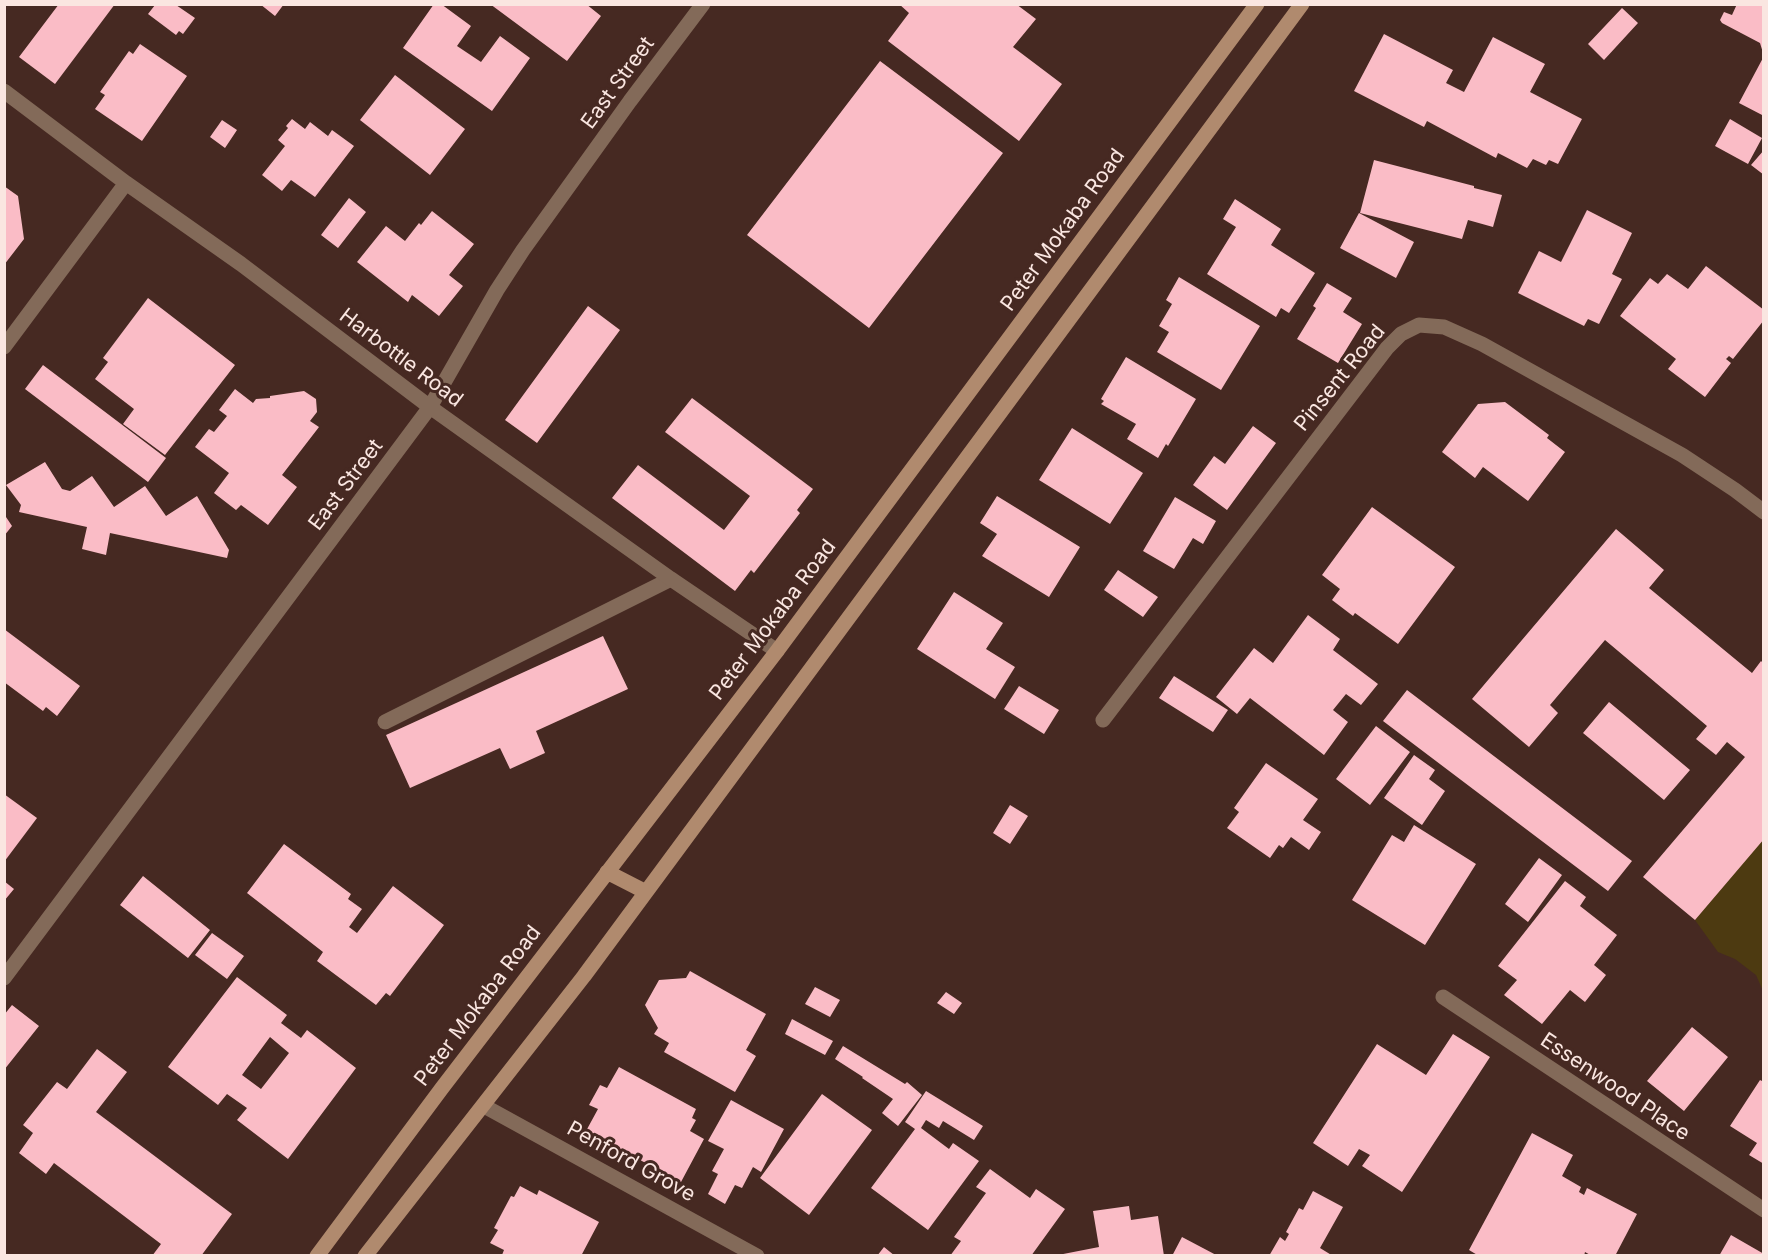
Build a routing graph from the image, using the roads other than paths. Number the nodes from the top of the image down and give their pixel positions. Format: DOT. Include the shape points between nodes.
graph roads {
  1 [pos="703,4"];
  2 [pos="1257,4"];
  3 [pos="1302,4"];
  4 [pos="4,91"];
  5 [pos="126,183"];
  6 [pos="4,347"];
  7 [pos="430,406"];
  8 [pos="1764,512"];
  9 [pos="671,579"];
  10 [pos="777,651"];
  11 [pos="1103,720"];
  12 [pos="385,722"];
  13 [pos="607,872"];
  14 [pos="646,892"];
  15 [pos="4,978"];
  16 [pos="1443,997"];
  17 [pos="484,1106"];
  18 [pos="1764,1210"];
  19 [pos="317,1256"];
  20 [pos="365,1256"];
  21 [pos="757,1256"];
  1 -- 7 [label="street, East Street" via="523,250"];
  2 -- 10 [label="street, Peter Mokaba Road"];
  3 -- 14 [label="street"];
  4 -- 5 [label="street, Harbottle Road"];
  5 -- 6 [label="street"];
  5 -- 7 [label="street, Harbottle Road"];
  7 -- 9 [label="street, Harbottle Road"];
  7 -- 15 [label="street, East Street"];
  8 -- 11 [label="street, Pinsent Road" via="1682,455 1482,344 1444,327 1419,325 1386,348"];
  9 -- 10 [label="street, Harbottle Road"];
  9 -- 12 [label="street"];
  10 -- 13 [label="street, Peter Mokaba Road"];
  13 -- 14 [label="street"];
  13 -- 19 [label="street, Peter Mokaba Road"];
  14 -- 17 [label="street"];
  16 -- 18 [label="street, Essenwood Place"];
  17 -- 20 [label="street"];
  17 -- 21 [label="street, Penford Grove"];
}
